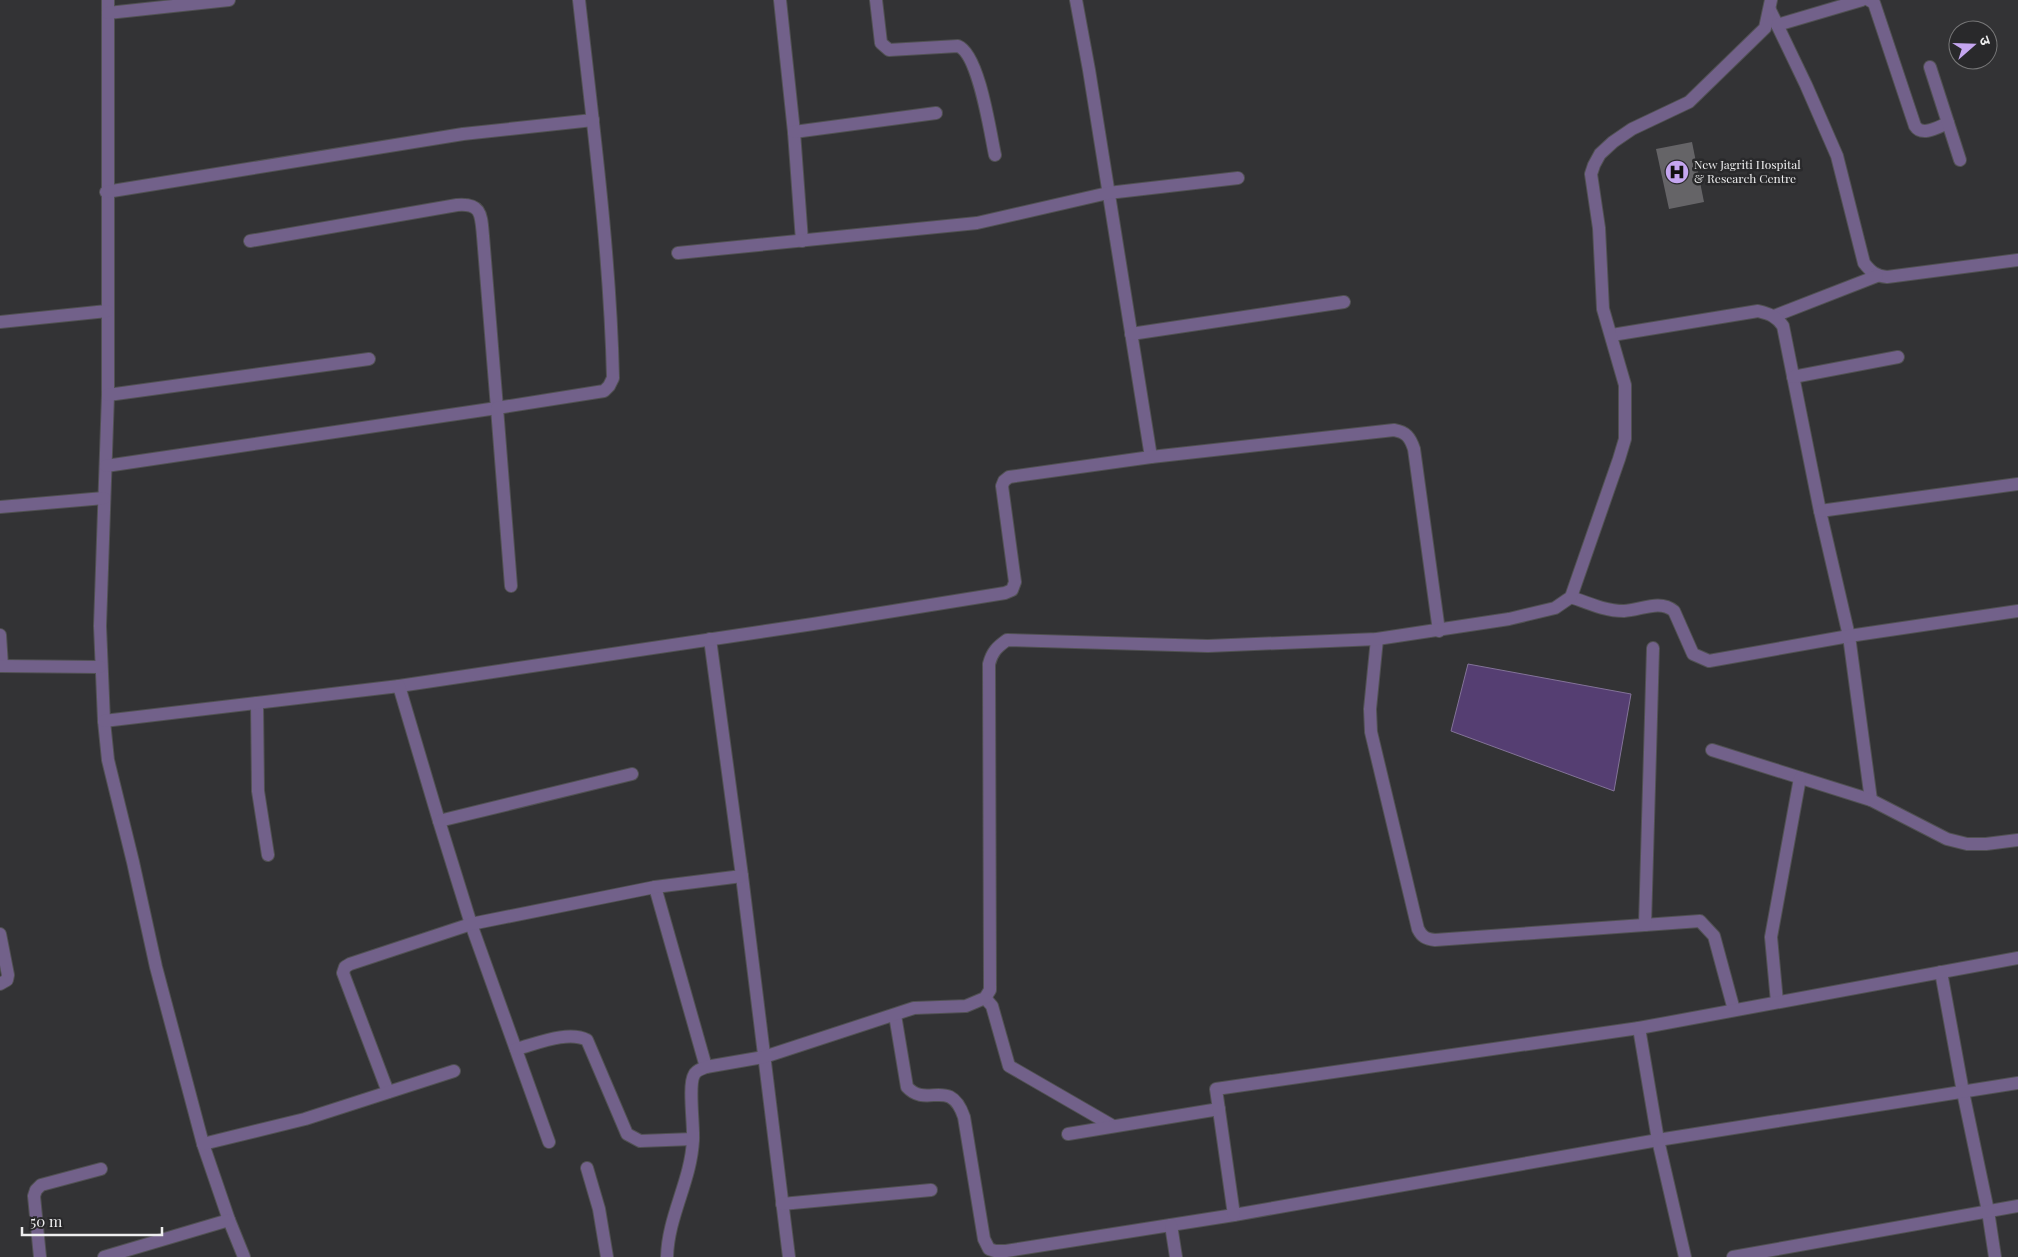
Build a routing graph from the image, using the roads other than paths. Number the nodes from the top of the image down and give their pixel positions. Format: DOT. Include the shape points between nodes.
graph roads {
  1 [pos="108,0"];
  2 [pos="229,0"];
  3 [pos="579,0"];
  4 [pos="780,0"];
  5 [pos="876,0"];
  6 [pos="1076,0"];
  7 [pos="1862,0"];
  8 [pos="1869,0"];
  9 [pos="1770,5"];
  10 [pos="108,13"];
  11 [pos="1777,25"];
  12 [pos="1930,67"];
  13 [pos="936,113"];
  14 [pos="593,120"];
  15 [pos="1948,123"];
  16 [pos="794,132"];
  17 [pos="995,155"];
  18 [pos="1960,160"];
  19 [pos="1238,178"];
  20 [pos="106,192"];
  21 [pos="1108,193"];
  22 [pos="250,241"];
  23 [pos="802,241"];
  24 [pos="678,252"];
  25 [pos="2018,260"];
  26 [pos="1878,276"];
  27 [pos="1344,302"];
  28 [pos="107,311"];
  29 [pos="1774,316"];
  30 [pos="0,322"];
  31 [pos="1131,334"];
  32 [pos="1612,335"];
  33 [pos="1898,357"];
  34 [pos="369,359"];
  35 [pos="1793,377"];
  36 [pos="108,395"];
  37 [pos="497,408"];
  38 [pos="1152,457"];
  39 [pos="106,466"];
  40 [pos="2018,484"];
  41 [pos="104,498"];
  42 [pos="0,507"];
  43 [pos="1820,512"];
  44 [pos="511,586"];
  45 [pos="1571,597"];
  46 [pos="2018,610"];
  47 [pos="1439,631"];
  48 [pos="0,635"];
  49 [pos="1849,636"];
  50 [pos="710,639"];
  51 [pos="1377,639"];
  52 [pos="1653,648"];
  53 [pos="1,666"];
  54 [pos="100,667"];
  55 [pos="399,686"];
  56 [pos="257,703"];
  57 [pos="104,721"];
  58 [pos="1712,750"];
  59 [pos="632,774"];
  60 [pos="1800,778"];
  61 [pos="1872,800"];
  62 [pos="439,821"];
  63 [pos="2018,840"];
  64 [pos="268,855"];
  65 [pos="742,876"];
  66 [pos="654,887"];
  67 [pos="471,924"];
  68 [pos="1645,925"];
  69 [pos="0,934"];
  70 [pos="2018,958"];
  71 [pos="1942,972"];
  72 [pos="0,984"];
  73 [pos="985,998"];
  74 [pos="1777,1002"];
  75 [pos="1734,1010"];
  76 [pos="895,1015"];
  77 [pos="1639,1028"];
  78 [pos="516,1049"];
  79 [pos="764,1057"];
  80 [pos="706,1067"];
  81 [pos="454,1071"];
  82 [pos="2018,1083"];
  83 [pos="388,1092"];
  84 [pos="1963,1092"];
  85 [pos="1219,1109"];
  86 [pos="1113,1126"];
  87 [pos="1068,1134"];
  88 [pos="693,1139"];
  89 [pos="1658,1140"];
  90 [pos="549,1142"];
  91 [pos="204,1144"];
  92 [pos="587,1168"];
  93 [pos="101,1169"];
  94 [pos="931,1190"];
  95 [pos="782,1204"];
  96 [pos="2018,1206"];
  97 [pos="1988,1212"];
  98 [pos="1234,1215"];
  99 [pos="229,1220"];
  100 [pos="1170,1225"];
  101 [pos="40,1257"];
  102 [pos="104,1257"];
  103 [pos="244,1257"];
  104 [pos="608,1257"];
  105 [pos="667,1257"];
  106 [pos="788,1257"];
  107 [pos="1176,1257"];
  108 [pos="1685,1257"];
  109 [pos="1733,1257"];
  110 [pos="1995,1257"];
  1 -- 10 [label="street"];
  2 -- 10 [label="street"];
  3 -- 14 [label="street"];
  4 -- 16 [label="street"];
  5 -- 17 [label="street" via="881,43 889,50 958,46 967,51 982,91"];
  6 -- 21 [label="street"];
  7 -- 11 [label="street"];
  8 -- 15 [label="street" via="1874,3 1915,126 1922,132"];
  9 -- 11 [label="street"];
  9 -- 32 [label="street" via="1765,28 1689,102 1632,129 1600,154 1594,165 1592,174 1599,228 1603,310"];
  10 -- 20 [label="street"];
  11 -- 26 [label="street" via="1837,156 1864,263 1870,272"];
  12 -- 15 [label="street"];
  13 -- 16 [label="street"];
  14 -- 20 [label="street" via="463,134"];
  14 -- 37 [label="street" via="611,312 613,378 604,391"];
  15 -- 18 [label="street"];
  16 -- 23 [label="street"];
  19 -- 21 [label="street"];
  20 -- 28 [label="street"];
  21 -- 23 [label="street" via="977,223"];
  21 -- 31 [label="street"];
  22 -- 37 [label="street" via="457,205 469,204 476,208 484,236"];
  23 -- 24 [label="street"];
  25 -- 26 [label="street"];
  26 -- 29 [label="street"];
  27 -- 31 [label="street"];
  28 -- 30 [label="street"];
  28 -- 36 [label="street"];
  29 -- 32 [label="street" via="1758,311"];
  29 -- 35 [label="street" via="1783,326"];
  31 -- 38 [label="street"];
  32 -- 45 [label="street" via="1624,385 1624,439"];
  33 -- 35 [label="street"];
  34 -- 36 [label="street"];
  35 -- 43 [label="street"];
  36 -- 39 [label="street"];
  37 -- 39 [label="street"];
  37 -- 44 [label="street"];
  38 -- 47 [label="street" via="1394,430 1403,432 1410,438 1414,449"];
  38 -- 50 [label="street" via="1016,475 1004,481 1003,496 1015,582 1012,590"];
  39 -- 41 [label="street"];
  40 -- 43 [label="street"];
  41 -- 42 [label="street"];
  41 -- 54 [label="street"];
  43 -- 49 [label="street"];
  45 -- 47 [label="street" via="1555,608"];
  45 -- 49 [label="street" via="1614,611 1668,606 1674,611 1693,654 1709,661"];
  46 -- 49 [label="street"];
  47 -- 51 [label="street"];
  48 -- 53 [label="street"];
  49 -- 61 [label="street"];
  50 -- 55 [label="street"];
  50 -- 65 [label="street"];
  51 -- 68 [label="street" via="1371,732 1422,936 1435,940"];
  51 -- 73 [label="street" via="1208,646 1007,640 998,646 988,664 990,990"];
  52 -- 68 [label="street"];
  53 -- 54 [label="street"];
  54 -- 57 [label="street"];
  55 -- 56 [label="street"];
  55 -- 62 [label="street"];
  56 -- 57 [label="street"];
  56 -- 64 [label="street" via="258,791"];
  57 -- 91 [label="street" via="108,760 156,967"];
  58 -- 60 [label="street"];
  59 -- 62 [label="street"];
  60 -- 61 [label="street"];
  60 -- 74 [label="street" via="1771,938"];
  61 -- 63 [label="street" via="1947,839 1966,844"];
  62 -- 67 [label="street"];
  65 -- 66 [label="street"];
  65 -- 79 [label="street"];
  66 -- 67 [label="street"];
  66 -- 80 [label="street"];
  67 -- 78 [label="street"];
  67 -- 83 [label="street" via="350,964 343,973"];
  68 -- 75 [label="street" via="1700,921 1708,928 1714,936"];
  69 -- 72 [label="street" via="8,975 7,980"];
  70 -- 71 [label="street"];
  71 -- 74 [label="street"];
  71 -- 84 [label="street"];
  73 -- 76 [label="street" via="966,1006 914,1008"];
  73 -- 86 [label="street" via="992,1006 1009,1066"];
  74 -- 75 [label="street"];
  75 -- 77 [label="street"];
  76 -- 79 [label="street"];
  76 -- 100 [label="street" via="907,1087 913,1094 948,1095 961,1107 984,1239 989,1249 1006,1251"];
  77 -- 85 [label="street" via="1216,1088"];
  77 -- 89 [label="street"];
  78 -- 88 [label="street" via="580,1036 587,1040 627,1134 640,1141"];
  78 -- 90 [label="street"];
  79 -- 80 [label="street"];
  79 -- 95 [label="street"];
  80 -- 88 [label="street" via="697,1070 691,1081"];
  81 -- 83 [label="street"];
  82 -- 84 [label="street"];
  83 -- 91 [label="street"];
  84 -- 89 [label="street"];
  84 -- 97 [label="street"];
  85 -- 86 [label="street"];
  85 -- 98 [label="street"];
  86 -- 87 [label="street"];
  88 -- 105 [label="street" via="690,1168 670,1232"];
  89 -- 98 [label="street"];
  89 -- 108 [label="street"];
  91 -- 99 [label="street"];
  92 -- 104 [label="street"];
  93 -- 101 [label="street" via="41,1185 36,1190"];
  94 -- 95 [label="street"];
  95 -- 106 [label="street"];
  96 -- 97 [label="street"];
  97 -- 109 [label="street"];
  97 -- 110 [label="street"];
  98 -- 100 [label="street"];
  99 -- 102 [label="street"];
  99 -- 103 [label="street"];
  100 -- 107 [label="street"];
}
